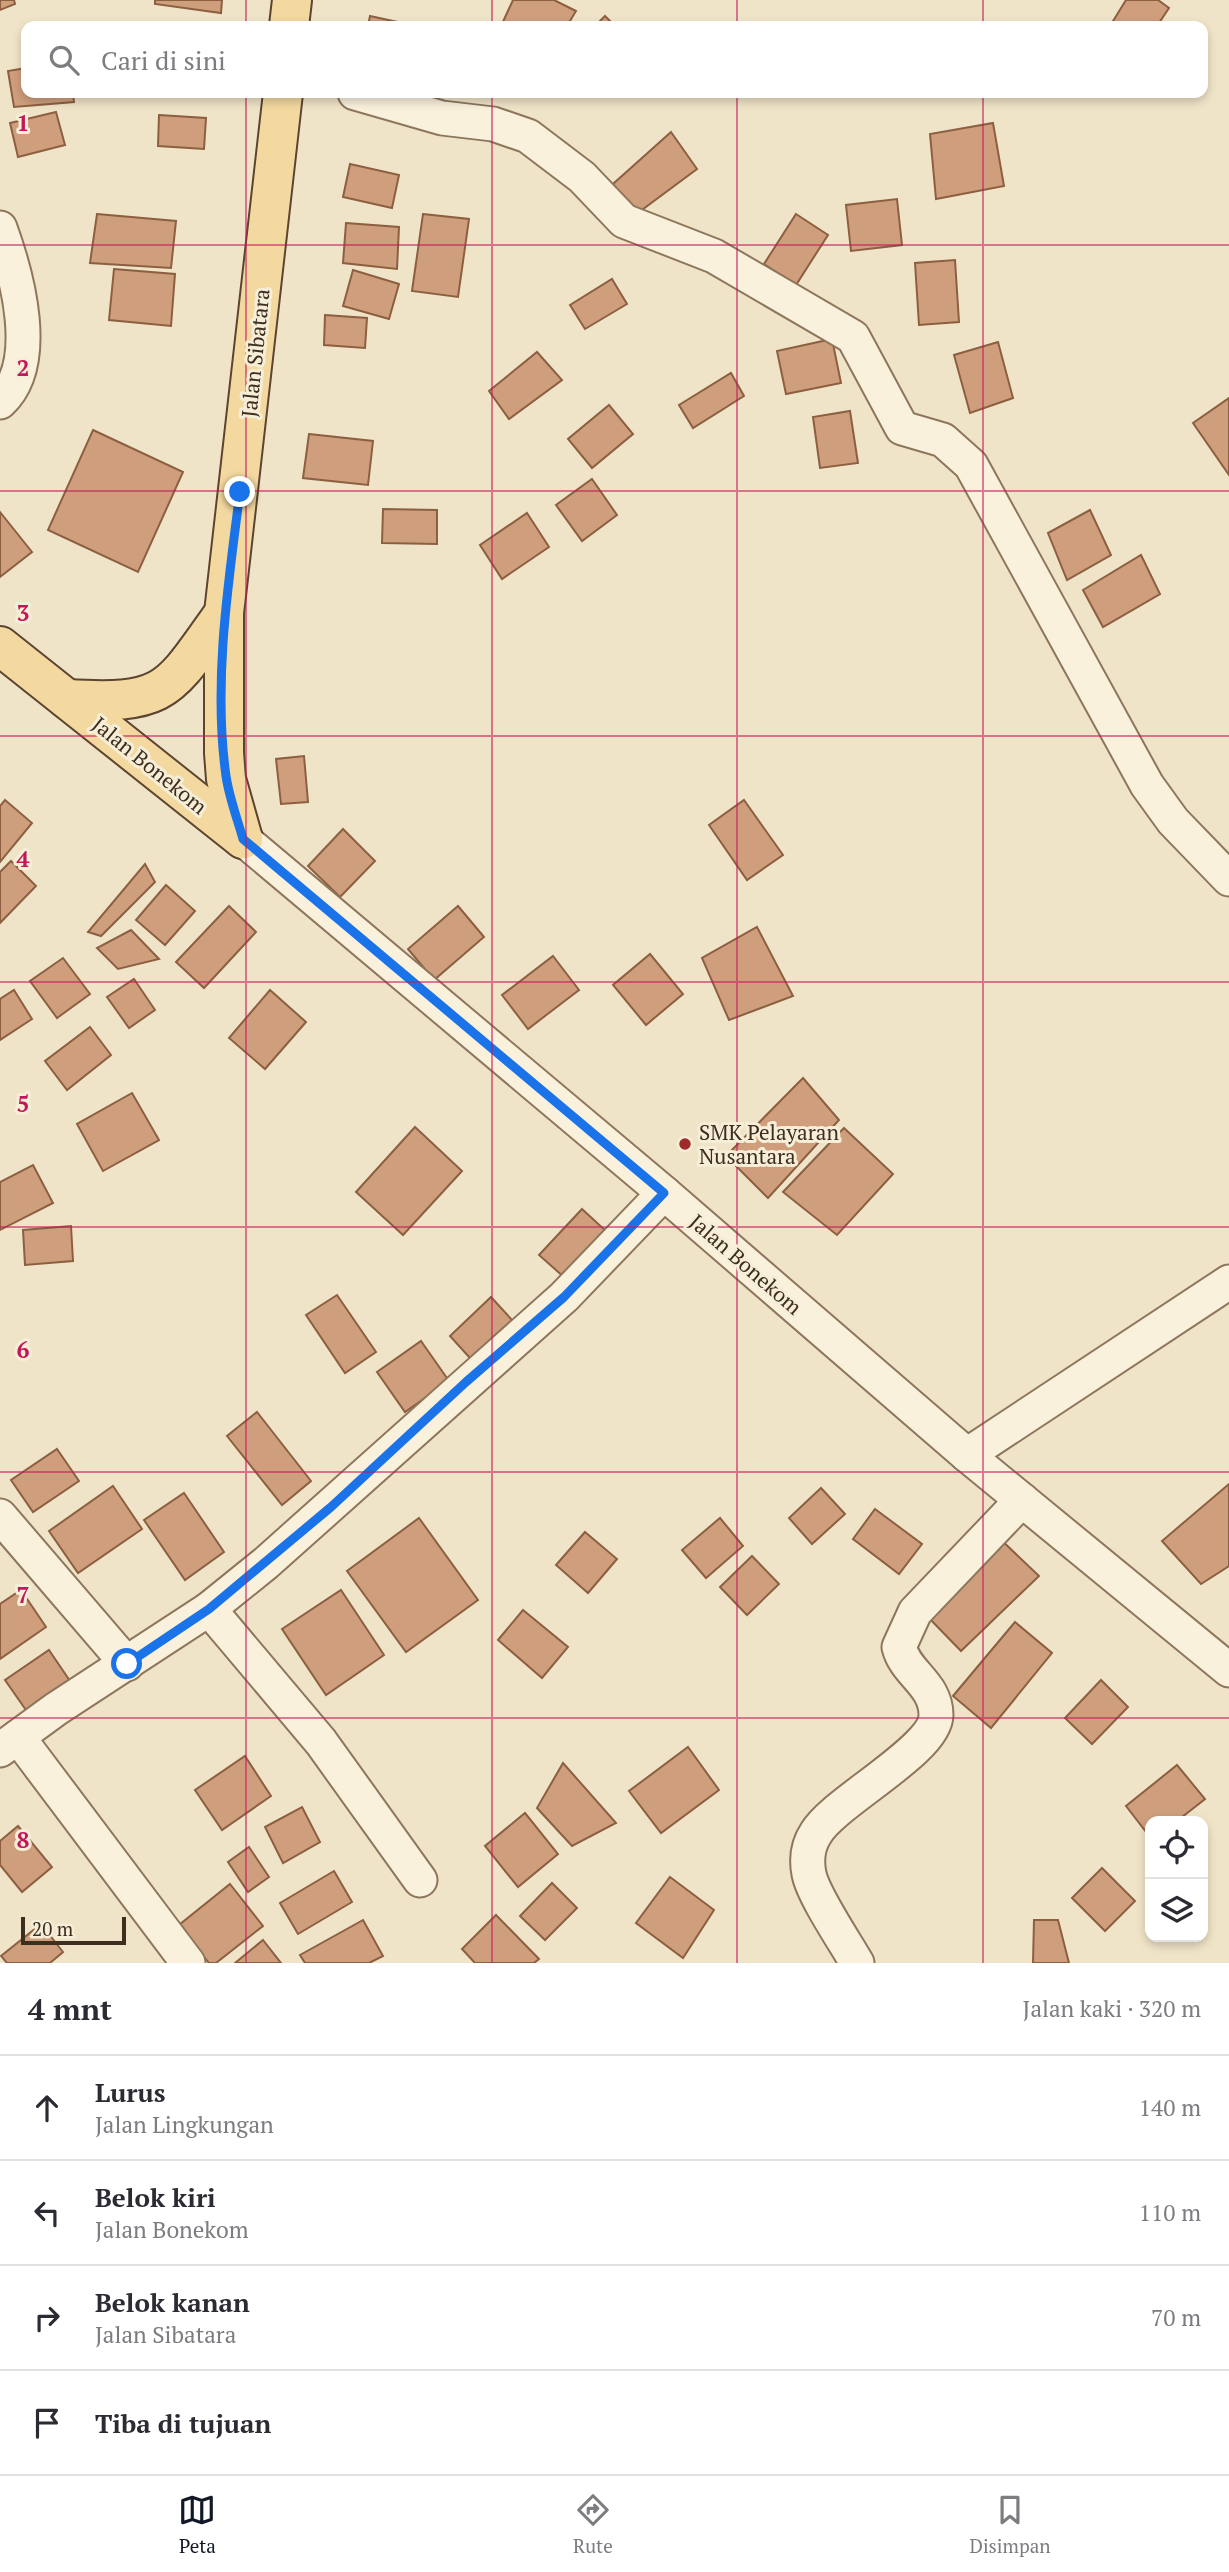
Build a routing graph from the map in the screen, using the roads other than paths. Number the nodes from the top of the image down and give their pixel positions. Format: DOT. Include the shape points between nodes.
graph roads {
  1 [pos="292,0"];
  2 [pos="290,21"];
  3 [pos="282,98"];
  4 [pos="372,98"];
  5 [pos="0,228"];
  6 [pos="0,402"];
  7 [pos="224,613"];
  8 [pos="0,646"];
  9 [pos="67,699"];
  10 [pos="243,839"];
  11 [pos="1229,879"];
  12 [pos="664,1193"];
  13 [pos="1229,1282"];
  14 [pos="967,1455"];
  15 [pos="1022,1500"];
  16 [pos="0,1516"];
  17 [pos="209,1609"];
  18 [pos="127,1664"];
  19 [pos="1229,1670"];
  20 [pos="9,1744"];
  21 [pos="420,1880"];
  22 [pos="188,1963"];
  23 [pos="857,1963"];
  1 -- 2 [label="main road"];
  3 -- 7 [label="main road, Jalan Sibatara"];
  4 -- 11 [label="street" via="528,136 582,177 624,221 714,256 853,337 902,428 943,440 971,465 1147,786 1173,821"];
  5 -- 6 [label="street" via="18,284 23,334 22,369"];
  7 -- 9 [label="main road, Jalan Sibatara" via="184,670 160,692 131,701"];
  7 -- 10 [label="main road, Jalan Sibatara" via="226,779"];
  8 -- 9 [label="main road, Jalan Bonekom"];
  9 -- 10 [label="main road, Jalan Bonekom"];
  10 -- 12 [label="street, Jalan Bonekom"];
  12 -- 14 [label="street, Jalan Bonekom"];
  12 -- 17 [label="street" via="564,1297 331,1507"];
  13 -- 14 [label="street"];
  14 -- 15 [label="street, Jalan Bonekom"];
  15 -- 19 [label="street, Jalan Bonekom"];
  15 -- 23 [label="street" via="915,1612 899,1647 902,1658 935,1699 936,1719 923,1741 816,1831 807,1853 809,1876"];
  16 -- 18 [label="street"];
  17 -- 18 [label="street"];
  17 -- 21 [label="street" via="321,1742"];
  18 -- 20 [label="street"];
  20 -- 22 [label="street"];
}
